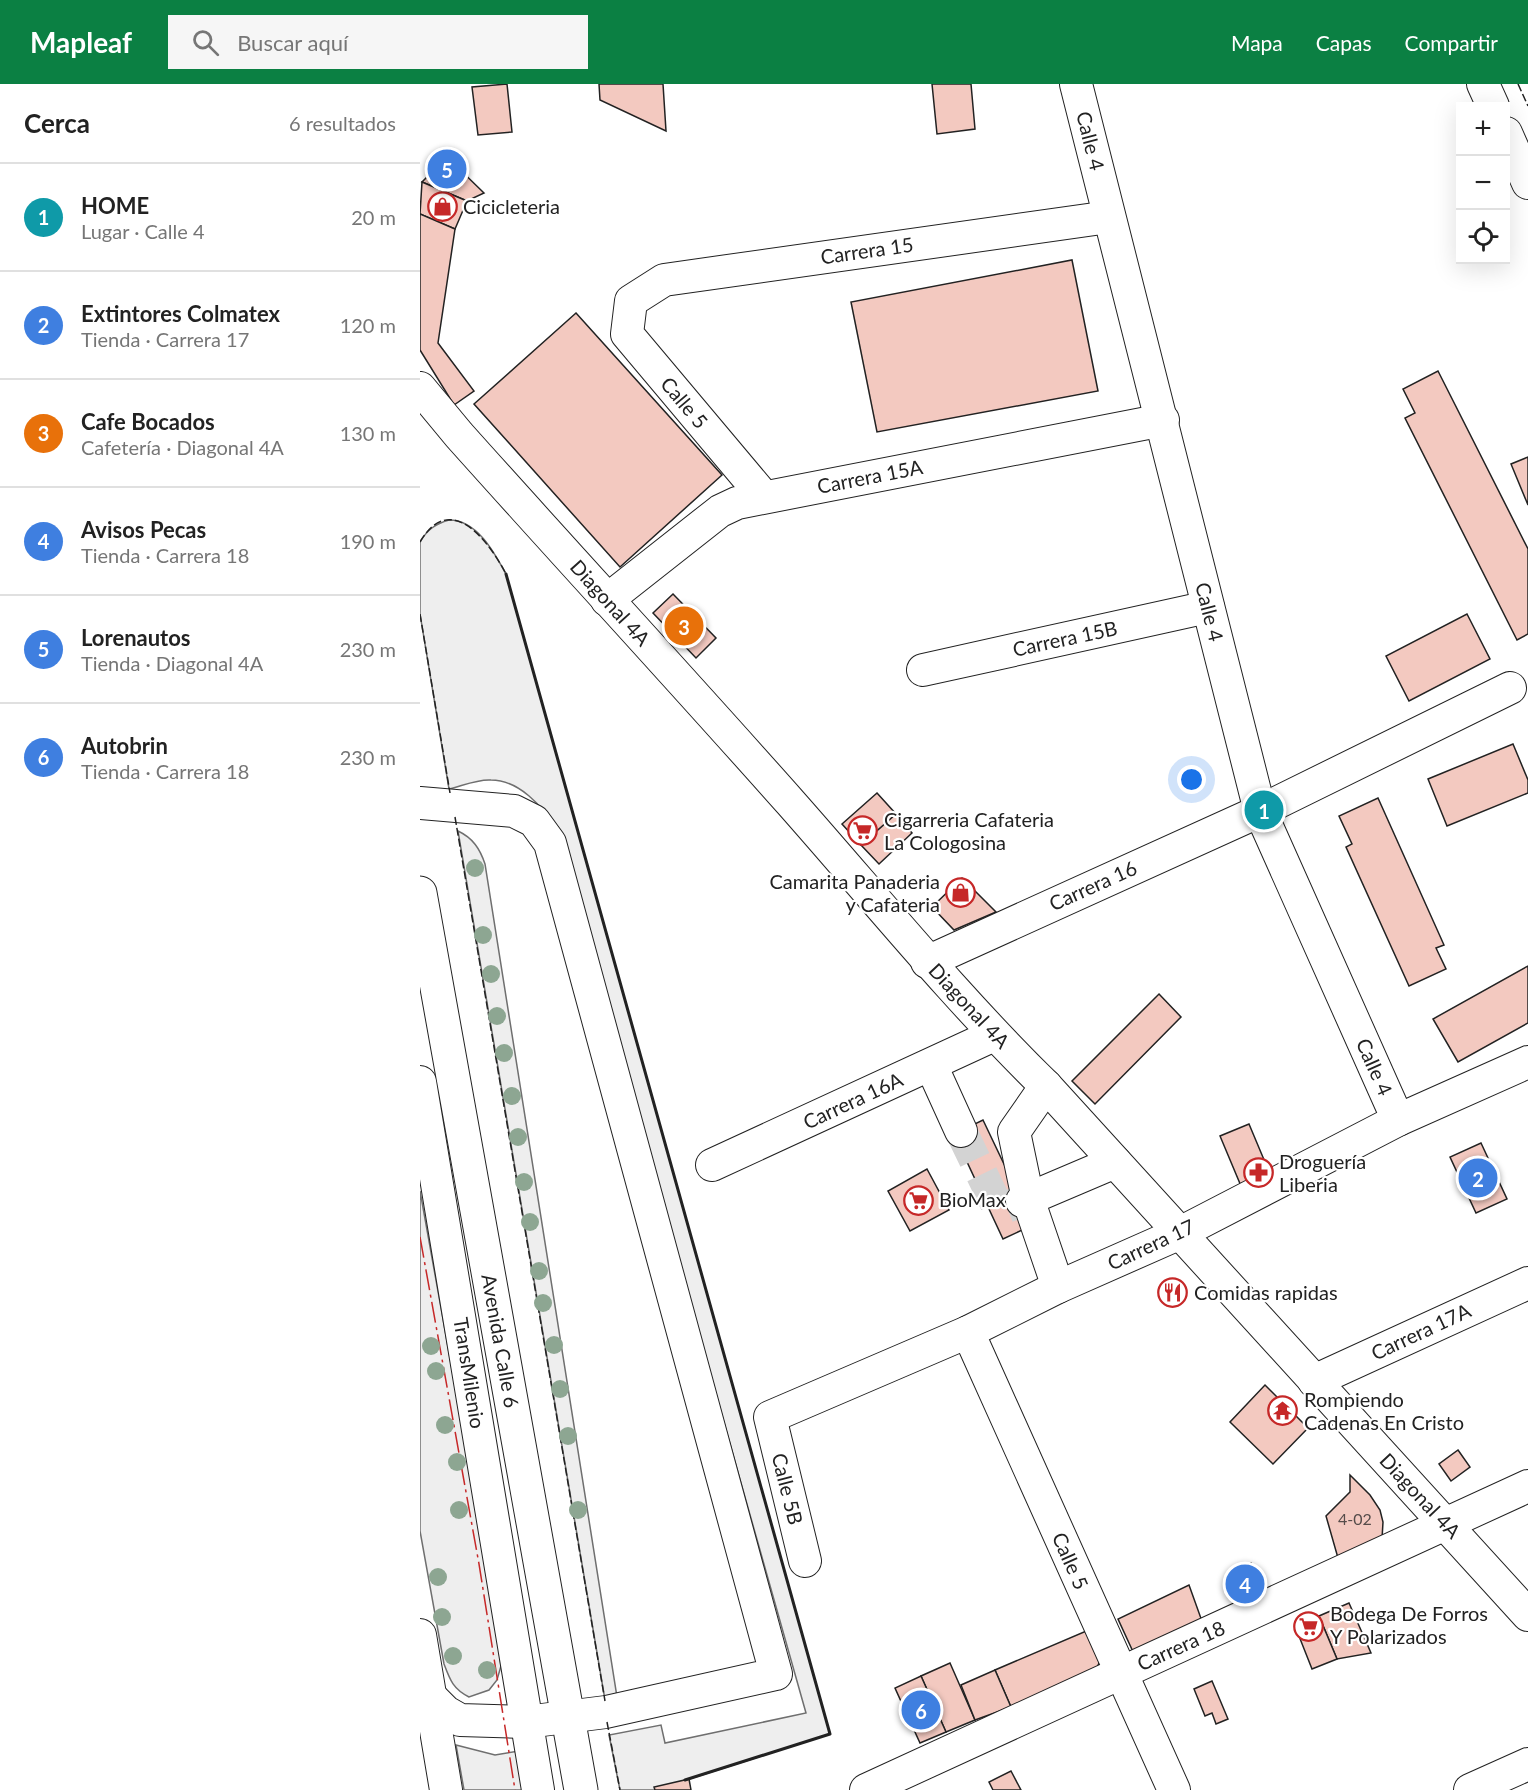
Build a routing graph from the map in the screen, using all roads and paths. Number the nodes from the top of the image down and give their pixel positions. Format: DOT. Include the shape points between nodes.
graph roads {
  1 [pos="1076,84"];
  2 [pos="1484,84"];
  3 [pos="1492,102"];
  4 [pos="1510,142"];
  5 [pos="1528,183"];
  6 [pos="1109,218"];
  7 [pos="631,301"];
  8 [pos="420,388"];
  9 [pos="1162,420"];
  10 [pos="764,497"];
  11 [pos="607,600"];
  12 [pos="1208,607"];
  13 [pos="923,670"];
  14 [pos="1510,688"];
  15 [pos="420,802"];
  16 [pos="1260,811"];
  17 [pos="420,893"];
  18 [pos="927,962"];
  19 [pos="993,1035"];
  20 [pos="1528,1062"];
  21 [pos="931,1065"];
  22 [pos="420,1082"];
  23 [pos="1046,1086"];
  24 [pos="1398,1120"];
  25 [pos="962,1131"];
  26 [pos="1115,1162"];
  27 [pos="712,1165"];
  28 [pos="1025,1201"];
  29 [pos="1178,1234"];
  30 [pos="1528,1283"];
  31 [pos="1058,1287"];
  32 [pos="968,1332"];
  33 [pos="1314,1381"];
  34 [pos="770,1417"];
  35 [pos="1528,1486"];
  36 [pos="1445,1522"];
  37 [pos="805,1561"];
  38 [pos="1528,1615"];
  39 [pos="420,1635"];
  40 [pos="516,1664"];
  41 [pos="1120,1673"];
  42 [pos="430,1696"];
  43 [pos="568,1717"];
  44 [pos="480,1722"];
  45 [pos="526,1722"];
  46 [pos="1528,1764"];
  47 [pos="446,1790"];
  48 [pos="538,1790"];
  49 [pos="581,1790"];
  50 [pos="866,1790"];
  51 [pos="1174,1790"];
  52 [pos="1470,1790"];
  1 -- 6 [label="street, Calle 4"];
  2 -- 3 [label="street"];
  4 -- 5 [label="street"];
  6 -- 7 [label="street, Carrera 15" via="664,279"];
  6 -- 9 [label="street, Calle 4"];
  7 -- 10 [label="street, Calle 5" via="627,334"];
  8 -- 11 [label="street, Diagonal 4A"];
  9 -- 10 [label="street, Carrera 15A"];
  9 -- 12 [label="street, Calle 4"];
  10 -- 11 [label="street, Carrera 15A" via="720,511"];
  11 -- 18 [label="street, Diagonal 4A" via="792,804"];
  12 -- 13 [label="street, Carrera 15B"];
  12 -- 16 [label="street, Calle 4"];
  14 -- 16 [label="street, Carrera 16"];
  15 -- 43 [label="street" via="521,813 540,827 550,843 776,1674"];
  16 -- 18 [label="street, Carrera 16"];
  16 -- 24 [label="street, Calle 4"];
  17 -- 43 [label="main road, Avenida Calle 6"];
  18 -- 19 [label="street, Diagonal 4A"];
  19 -- 21 [label="street, Carrera 16A"];
  19 -- 23 [label="street, Diagonal 4A"];
  20 -- 24 [label="street, Carrera 17"];
  21 -- 25 [label="street"];
  21 -- 27 [label="street, Carrera 16A"];
  22 -- 40 [label="street, TransMilenio"];
  23 -- 26 [label="street, Diagonal 4A"];
  23 -- 28 [label="street" via="1014,1132"];
  24 -- 29 [label="street, Carrera 17"];
  26 -- 28 [label="street"];
  26 -- 29 [label="street, Diagonal 4A"];
  28 -- 31 [label="street"];
  29 -- 31 [label="street, Carrera 17"];
  29 -- 33 [label="street, Diagonal 4A"];
  30 -- 33 [label="street, Carrera 17A"];
  31 -- 32 [label="street, Carrera 17"];
  32 -- 34 [label="street, Carrera 17"];
  32 -- 41 [label="street, Calle 5"];
  33 -- 36 [label="street, Diagonal 4A"];
  34 -- 37 [label="street, Calle 5B"];
  35 -- 36 [label="street, Carrera 18"];
  36 -- 38 [label="street, Diagonal 4A"];
  36 -- 41 [label="street, Carrera 18"];
  39 -- 42 [label="street"];
  40 -- 44 [label="street, TransMilenio" via="505,1704"];
  40 -- 45 [label="street, TransMilenio"];
  41 -- 50 [label="street, Carrera 18"];
  41 -- 51 [label="street, Calle 5"];
  42 -- 44 [label="street" via="460,1720"];
  42 -- 47 [label="street"];
  43 -- 45 [label="street"];
  43 -- 49 [label="main road, Avenida Calle 6"];
  44 -- 45 [label="street"];
  45 -- 48 [label="street, TransMilenio"];
  46 -- 52 [label="street"];
}
